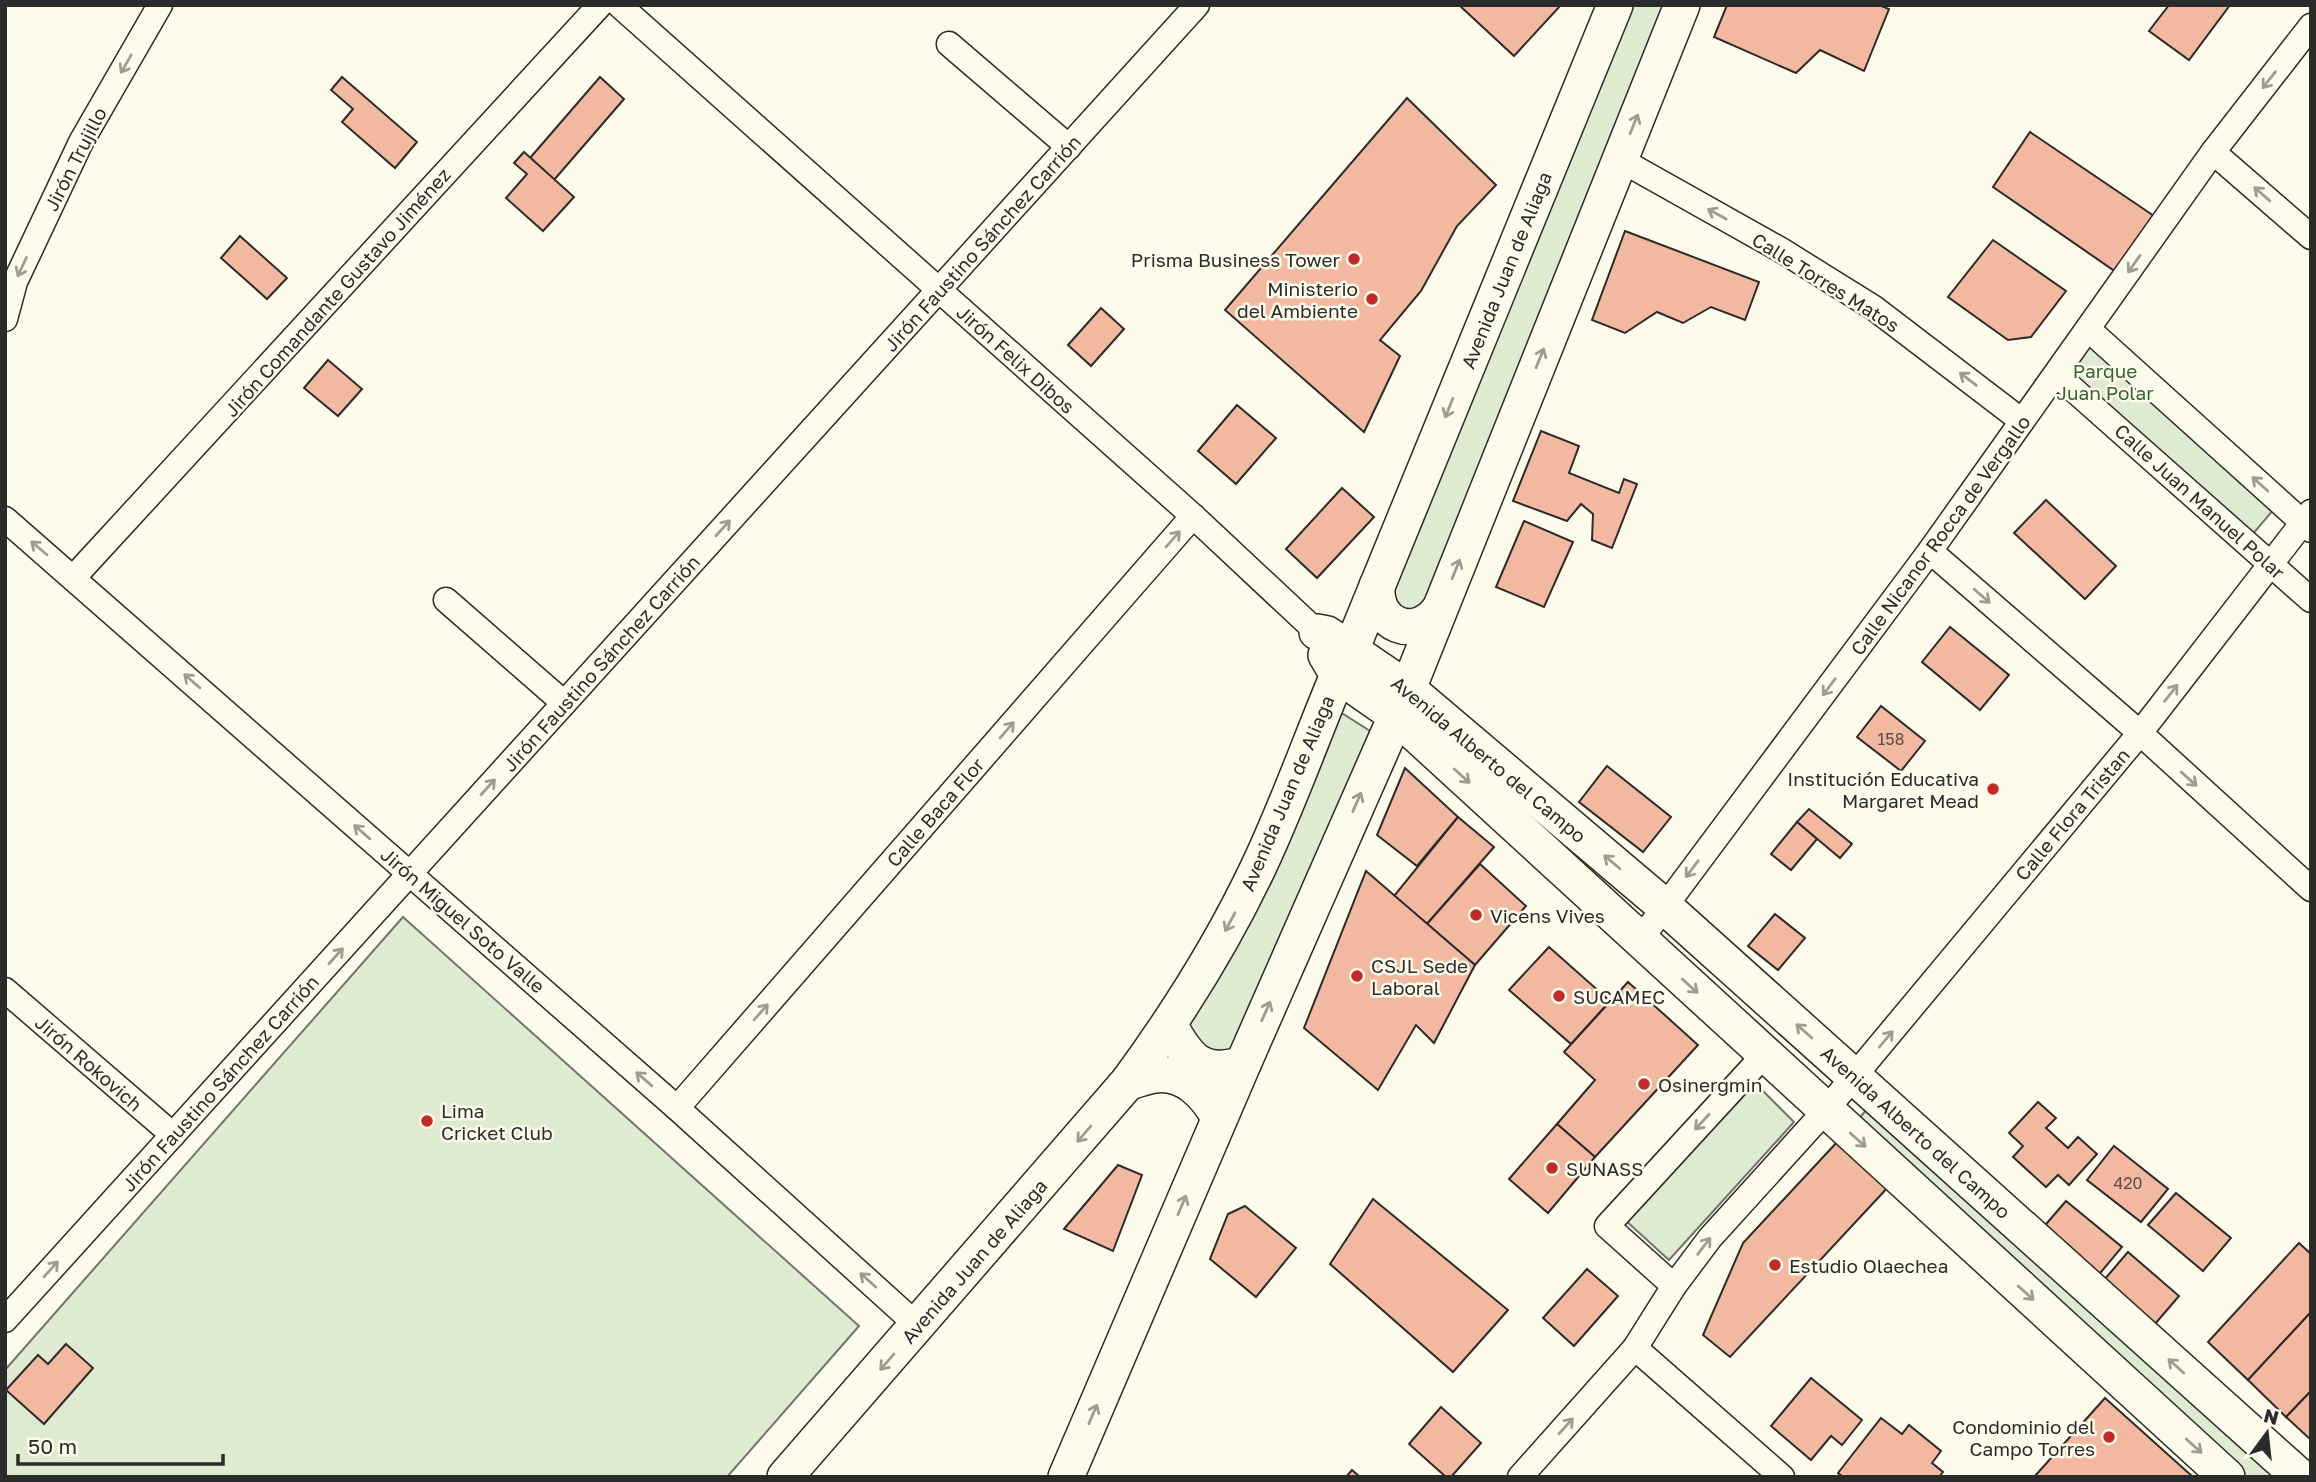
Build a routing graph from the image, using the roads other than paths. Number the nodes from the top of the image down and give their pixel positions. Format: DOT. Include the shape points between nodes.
graph roads {
  1 [pos="160,5"];
  2 [pos="600,5"];
  3 [pos="619,5"];
  4 [pos="1197,5"];
  5 [pos="1615,5"];
  6 [pos="1682,5"];
  7 [pos="2311,26"];
  8 [pos="949,44"];
  9 [pos="1069,147"];
  10 [pos="2214,152"];
  11 [pos="1619,159"];
  12 [pos="2311,237"];
  13 [pos="939,290"];
  14 [pos="5,319"];
  15 [pos="2088,329"];
  16 [pos="2057,375"];
  17 [pos="2022,421"];
  18 [pos="1193,516"];
  19 [pos="5,519"];
  20 [pos="2308,521"];
  21 [pos="1930,551"];
  22 [pos="2270,565"];
  23 [pos="74,577"];
  24 [pos="1377,586"];
  25 [pos="446,600"];
  26 [pos="2311,600"];
  27 [pos="1439,610"];
  28 [pos="1317,632"];
  29 [pos="1344,663"];
  30 [pos="1401,702"];
  31 [pos="564,703"];
  32 [pos="2140,733"];
  33 [pos="410,873"];
  34 [pos="2311,889"];
  35 [pos="1664,906"];
  36 [pos="1640,940"];
  37 [pos="5,990"];
  38 [pos="1170,1026"];
  39 [pos="1765,1054"];
  40 [pos="1243,1064"];
  41 [pos="1854,1077"];
  42 [pos="1128,1083"];
  43 [pos="677,1108"];
  44 [pos="1826,1110"];
  45 [pos="1219,1118"];
  46 [pos="173,1135"];
  47 [pos="1674,1286"];
  48 [pos="5,1320"];
  49 [pos="918,1326"];
  50 [pos="1635,1348"];
  51 [pos="785,1477"];
  52 [pos="1066,1477"];
  53 [pos="1520,1477"];
  54 [pos="1782,1477"];
  55 [pos="2227,1477"];
  56 [pos="2300,1477"];
  1 -- 14 [label="street, Jirón Trujillo, one-way" via="80,142 15,282"];
  2 -- 23 [label="street, Jirón Comandante Gustavo Jiménez"];
  3 -- 13 [label="street, Jirón Felix Dibos"];
  4 -- 9 [label="street, Jirón Faustino Sánchez Carrión"];
  5 -- 24 [label="main road, Avenida Juan de Aliaga, one-way"];
  11 -- 6 [label="main road, one-way"];
  7 -- 10 [label="street, Calle Nicanor Rocca de Vergallo, one-way"];
  8 -- 9 [label="street"];
  9 -- 13 [label="street, Jirón Faustino Sánchez Carrión"];
  12 -- 10 [label="street, one-way"];
  10 -- 15 [label="street, Calle Nicanor Rocca de Vergallo, one-way"];
  17 -- 11 [label="street, Calle Torres Matos, one-way" via="1862,300"];
  27 -- 11 [label="main road, one-way"];
  13 -- 18 [label="street, Jirón Felix Dibos"];
  31 -- 13 [label="street, Jirón Faustino Sánchez Carrión, one-way"];
  15 -- 16 [label="street, Calle Nicanor Rocca de Vergallo"];
  20 -- 15 [label="street, one-way"];
  16 -- 17 [label="street, Calle Nicanor Rocca de Vergallo"];
  16 -- 22 [label="street, Calle Juan Manuel Polar"];
  17 -- 21 [label="street, Calle Nicanor Rocca de Vergallo"];
  18 -- 28 [label="street, Jirón Felix Dibos"];
  43 -- 18 [label="street, Calle Baca Flor, one-way"];
  23 -- 19 [label="street, Jirón Miguel Soto Valle, one-way"];
  20 -- 22 [label="street, Calle Flora Tristan"];
  21 -- 32 [label="street, one-way"];
  21 -- 35 [label="street, Calle Nicanor Rocca de Vergallo, one-way"];
  22 -- 26 [label="street, Calle Juan Manuel Polar"];
  32 -- 22 [label="street, Calle Flora Tristan, one-way"];
  33 -- 23 [label="street, Jirón Miguel Soto Valle, one-way"];
  24 -- 27 [label="main road" via="1378,605 1398,625 1426,623"];
  24 -- 29 [label="main road, Avenida Juan de Aliaga"];
  25 -- 31 [label="street"];
  27 -- 30 [label="main road"];
  28 -- 29 [label="main road, Avenida Alberto del Campo"];
  29 -- 30 [label="main road, Avenida Alberto del Campo"];
  29 -- 38 [label="main road, Avenida Juan de Aliaga, one-way" via="1259,866"];
  35 -- 30 [label="main road, Avenida Alberto del Campo, one-way"];
  30 -- 36 [label="main road, Avenida Alberto del Campo, one-way"];
  40 -- 30 [label="main road, one-way"];
  33 -- 31 [label="street, Jirón Faustino Sánchez Carrión, one-way"];
  32 -- 34 [label="street, one-way"];
  41 -- 32 [label="street, Calle Flora Tristan, one-way"];
  43 -- 33 [label="street, Jirón Miguel Soto Valle, one-way"];
  46 -- 33 [label="street, Jirón Faustino Sánchez Carrión, one-way"];
  35 -- 36 [label="street, Calle Nicanor Rocca de Vergallo"];
  41 -- 35 [label="main road, Avenida Alberto del Campo, one-way"];
  36 -- 39 [label="main road, Avenida Alberto del Campo, one-way"];
  37 -- 46 [label="street, Jirón Rokovich"];
  38 -- 40 [label="main road" via="1194,1061 1209,1068"];
  38 -- 42 [label="main road, Avenida Juan de Aliaga"];
  39 -- 44 [label="main road, Avenida Alberto del Campo"];
  39 -- 47 [label="street, one-way" via="1606,1226"];
  40 -- 45 [label="main road"];
  41 -- 44 [label="street, Calle Flora Tristan"];
  56 -- 41 [label="main road, Avenida Alberto del Campo, one-way"];
  42 -- 45 [label="main road" via="1157,1075 1177,1078 1195,1086"];
  42 -- 49 [label="main road, Avenida Juan de Aliaga, one-way"];
  49 -- 43 [label="street, Jirón Miguel Soto Valle, one-way"];
  47 -- 44 [label="street, Calle Flora Tristan, one-way" via="1710,1238"];
  44 -- 55 [label="main road, Avenida Alberto del Campo, one-way"];
  52 -- 45 [label="main road, one-way"];
  48 -- 46 [label="street, Jirón Faustino Sánchez Carrión, one-way"];
  47 -- 50 [label="street, Calle Flora Tristan"];
  49 -- 51 [label="main road, Avenida Juan de Aliaga, one-way"];
  53 -- 50 [label="street, Calle Flora Tristan, one-way"];
  50 -- 54 [label="street"];
}
